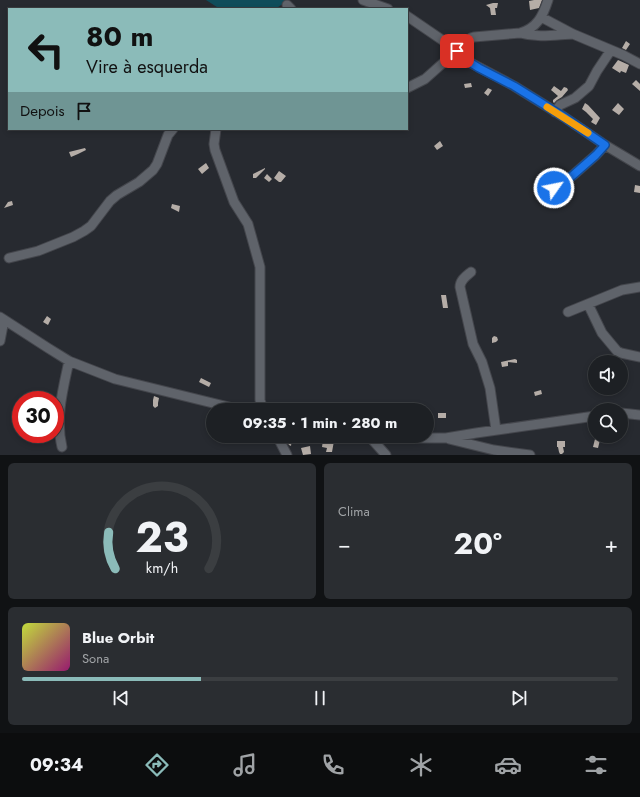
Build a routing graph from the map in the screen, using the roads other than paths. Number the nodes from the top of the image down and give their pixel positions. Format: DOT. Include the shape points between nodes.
graph roads {
  1 [pos="363,0"];
  2 [pos="548,0"];
  3 [pos="383,8"];
  4 [pos="408,17"];
  5 [pos="541,17"];
  6 [pos="520,33"];
  7 [pos="573,34"];
  8 [pos="611,50"];
  9 [pos="457,51"];
  10 [pos="640,64"];
  11 [pos="408,88"];
  12 [pos="555,112"];
  13 [pos="172,130"];
  14 [pos="216,130"];
  15 [pos="605,145"];
  16 [pos="640,166"];
  17 [pos="554,188"];
  18 [pos="9,258"];
  19 [pos="471,272"];
  20 [pos="640,287"];
  21 [pos="588,304"];
  22 [pos="568,312"];
  23 [pos="2,319"];
  24 [pos="0,341"];
  25 [pos="640,357"];
  26 [pos="69,361"];
  27 [pos="213,403"];
  28 [pos="261,403"];
  29 [pos="628,414"];
  30 [pos="640,415"];
  31 [pos="588,417"];
  32 [pos="496,430"];
  33 [pos="434,438"];
  34 [pos="446,438"];
  35 [pos="281,443"];
  36 [pos="375,443"];
  37 [pos="62,447"];
  38 [pos="287,455"];
  39 [pos="386,455"];
  40 [pos="530,455"];
  1 -- 3 [label="street"];
  2 -- 5 [label="street"];
  4 -- 9 [label="street"];
  5 -- 6 [label="street" via="532,28"];
  5 -- 7 [label="street"];
  6 -- 7 [label="street" via="541,37"];
  6 -- 9 [label="street" via="474,37"];
  7 -- 8 [label="street"];
  8 -- 10 [label="street"];
  8 -- 12 [label="street" via="589,86"];
  9 -- 11 [label="street" via="425,79"];
  9 -- 12 [label="street" via="479,68"];
  12 -- 15 [label="street"];
  13 -- 18 [label="street" via="153,170 110,201 91,226 59,243"];
  14 -- 28 [label="street" via="215,150 234,202 248,224 260,267"];
  15 -- 16 [label="street"];
  15 -- 17 [label="street" via="572,176"];
  19 -- 32 [label="street" via="462,279 460,288 473,344 490,388"];
  20 -- 21 [label="street" via="622,290"];
  21 -- 22 [label="street"];
  21 -- 25 [label="street" via="602,333 617,351"];
  23 -- 24 [label="street"];
  23 -- 26 [label="street"];
  26 -- 27 [label="street" via="115,379"];
  26 -- 37 [label="street" via="59,411"];
  29 -- 30 [label="street"];
  31 -- 32 [label="street"];
  32 -- 34 [label="street"];
  33 -- 34 [label="street"];
  34 -- 40 [label="street" via="494,450"];
  35 -- 38 [label="street"];
  36 -- 39 [label="street"];
}
